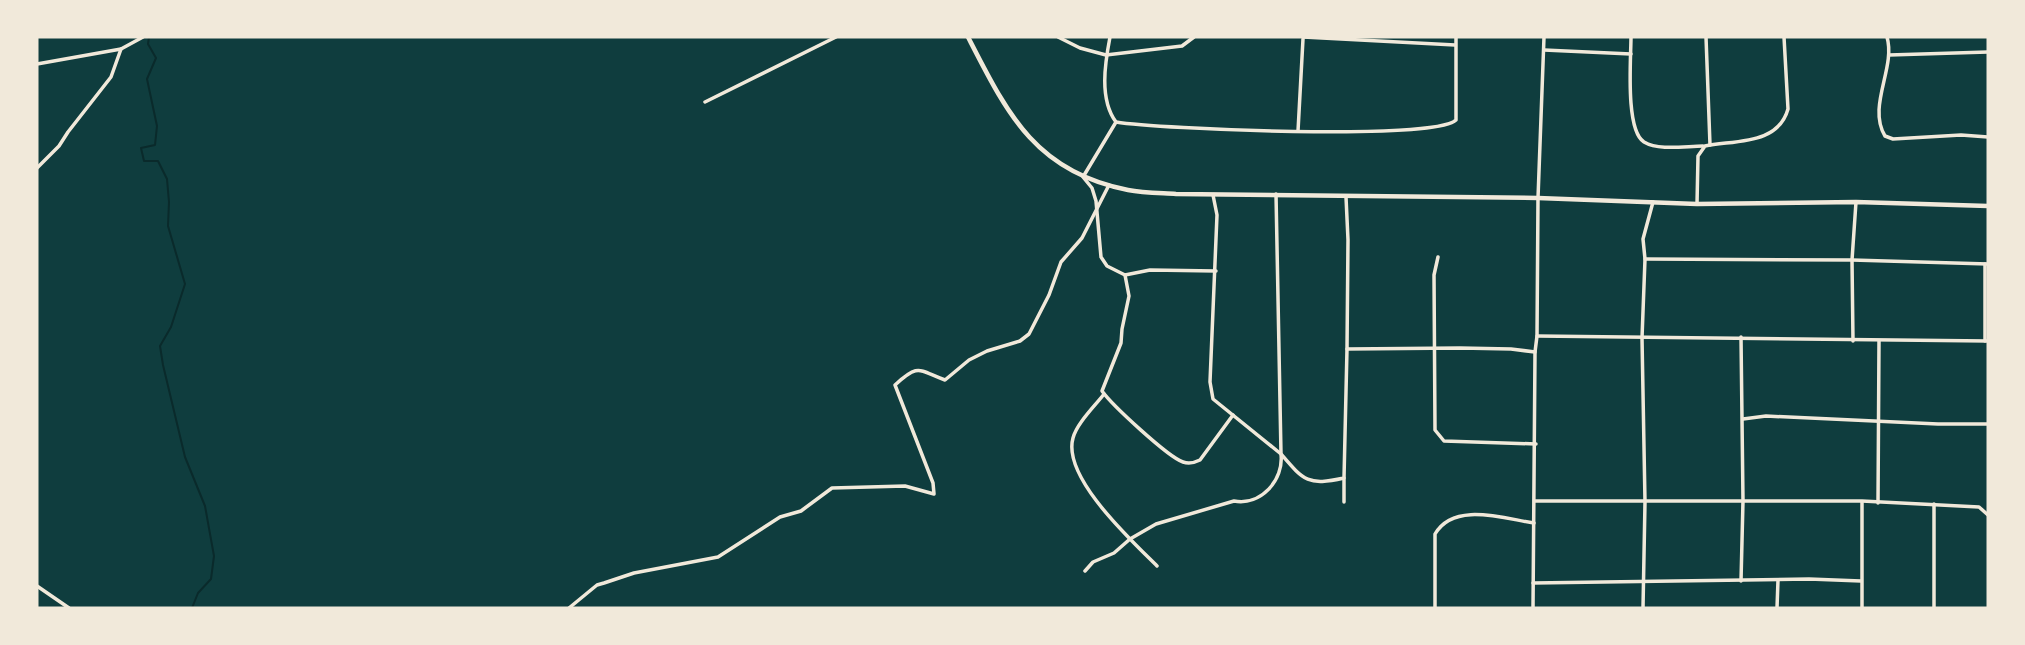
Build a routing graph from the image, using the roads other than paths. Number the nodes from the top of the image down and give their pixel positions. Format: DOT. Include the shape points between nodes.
graph roads {
  1 [pos="143,37"];
  2 [pos="835,37"];
  3 [pos="968,37"];
  4 [pos="1058,37"];
  5 [pos="1110,37"];
  6 [pos="1194,37"];
  7 [pos="1303,37"];
  8 [pos="1456,37"];
  9 [pos="1544,37"];
  10 [pos="1631,37"];
  11 [pos="1706,37"];
  12 [pos="1784,37"];
  13 [pos="1886,37"];
  14 [pos="1455,45"];
  15 [pos="121,49"];
  16 [pos="1544,50"];
  17 [pos="1988,52"];
  18 [pos="1631,54"];
  19 [pos="1106,55"];
  20 [pos="1889,55"];
  21 [pos="37,64"];
  22 [pos="705,102"];
  23 [pos="1116,122"];
  24 [pos="1298,131"];
  25 [pos="1988,137"];
  26 [pos="1708,145"];
  27 [pos="37,168"];
  28 [pos="1083,177"];
  29 [pos="1109,185"];
  30 [pos="1276,194"];
  31 [pos="1213,195"];
  32 [pos="1346,197"];
  33 [pos="1538,198"];
  34 [pos="1653,201"];
  35 [pos="1856,202"];
  36 [pos="1697,204"];
  37 [pos="1988,206"];
  38 [pos="1097,212"];
  39 [pos="1438,257"];
  40 [pos="1646,259"];
  41 [pos="1852,260"];
  42 [pos="1987,264"];
  43 [pos="1216,271"];
  44 [pos="1125,275"];
  45 [pos="1537,336"];
  46 [pos="1741,337"];
  47 [pos="1642,338"];
  48 [pos="1853,341"];
  49 [pos="1879,341"];
  50 [pos="1987,341"];
  51 [pos="1347,349"];
  52 [pos="1435,349"];
  53 [pos="1535,352"];
  54 [pos="1104,394"];
  55 [pos="1233,415"];
  56 [pos="1743,419"];
  57 [pos="1878,420"];
  58 [pos="1988,424"];
  59 [pos="1535,444"];
  60 [pos="1281,454"];
  61 [pos="1344,478"];
  62 [pos="1535,501"];
  63 [pos="1743,501"];
  64 [pos="1862,501"];
  65 [pos="1344,502"];
  66 [pos="1644,502"];
  67 [pos="1878,503"];
  68 [pos="1934,504"];
  69 [pos="1988,515"];
  70 [pos="1534,523"];
  71 [pos="1130,539"];
  72 [pos="1157,566"];
  73 [pos="1085,571"];
  74 [pos="1778,580"];
  75 [pos="1643,581"];
  76 [pos="1741,581"];
  77 [pos="1861,581"];
  78 [pos="1534,583"];
  79 [pos="37,586"];
  80 [pos="69,608"];
  81 [pos="569,608"];
  82 [pos="1435,608"];
  83 [pos="1533,608"];
  84 [pos="1643,608"];
  85 [pos="1777,608"];
  86 [pos="1861,608"];
  87 [pos="1934,608"];
  1 -- 15 [label="street"];
  2 -- 22 [label="street"];
  3 -- 28 [label="street" via="1018,126"];
  4 -- 19 [label="street"];
  5 -- 19 [label="street"];
  6 -- 19 [label="street" via="1182,47"];
  7 -- 14 [label="street"];
  7 -- 24 [label="street"];
  8 -- 14 [label="street"];
  9 -- 16 [label="street"];
  10 -- 18 [label="street"];
  11 -- 26 [label="street"];
  12 -- 26 [label="street" via="1788,108 1779,127 1762,137"];
  13 -- 20 [label="street"];
  14 -- 24 [label="street" via="1457,115 1451,124 1431,129"];
  15 -- 21 [label="street"];
  15 -- 27 [label="street" via="111,77"];
  16 -- 18 [label="street"];
  16 -- 33 [label="street"];
  17 -- 20 [label="street"];
  18 -- 26 [label="street" via="1633,122 1640,139 1660,146"];
  19 -- 23 [label="street" via="1106,94"];
  20 -- 25 [label="street" via="1880,110 1885,136"];
  23 -- 24 [label="street"];
  23 -- 28 [label="street"];
  26 -- 36 [label="street" via="1698,156"];
  28 -- 29 [label="street"];
  28 -- 38 [label="street" via="1092,188"];
  29 -- 31 [label="street" via="1129,191"];
  29 -- 38 [label="street"];
  30 -- 31 [label="street"];
  30 -- 32 [label="street"];
  30 -- 60 [label="street"];
  31 -- 43 [label="street"];
  32 -- 33 [label="street"];
  32 -- 51 [label="street"];
  33 -- 34 [label="street"];
  33 -- 45 [label="street"];
  34 -- 36 [label="street"];
  34 -- 40 [label="street" via="1643,239"];
  35 -- 36 [label="street"];
  35 -- 37 [label="street"];
  35 -- 41 [label="street"];
  38 -- 44 [label="street" via="1101,257"];
  38 -- 81 [label="street" via="1083,239 1061,262 1029,334 969,360 945,380 922,369 895,385 934,494 905,486 832,488 801,511 780,517 718,557 597,585"];
  39 -- 52 [label="street"];
  40 -- 41 [label="street"];
  40 -- 47 [label="street"];
  41 -- 42 [label="street"];
  41 -- 48 [label="street"];
  42 -- 50 [label="street"];
  43 -- 44 [label="street" via="1150,270"];
  43 -- 55 [label="street" via="1210,382 1213,399"];
  44 -- 54 [label="street" via="1129,296 1121,343 1105,378"];
  45 -- 47 [label="street"];
  45 -- 53 [label="street"];
  46 -- 47 [label="street"];
  46 -- 48 [label="street"];
  46 -- 56 [label="street"];
  47 -- 66 [label="street"];
  48 -- 49 [label="street"];
  49 -- 50 [label="street"];
  49 -- 57 [label="street"];
  51 -- 52 [label="street"];
  51 -- 61 [label="street"];
  52 -- 53 [label="street"];
  52 -- 59 [label="street" via="1435,430 1440,438"];
  53 -- 59 [label="street"];
  54 -- 55 [label="street" via="1182,462 1200,460"];
  54 -- 71 [label="street" via="1075,433 1071,452 1085,483"];
  55 -- 60 [label="street"];
  56 -- 57 [label="street"];
  56 -- 63 [label="street"];
  57 -- 58 [label="street"];
  57 -- 67 [label="street"];
  59 -- 62 [label="street"];
  60 -- 61 [label="street" via="1300,476 1321,483"];
  60 -- 71 [label="street" via="1276,480 1260,498 1177,517"];
  61 -- 65 [label="street"];
  62 -- 66 [label="street"];
  62 -- 70 [label="street"];
  63 -- 64 [label="street"];
  63 -- 66 [label="street"];
  63 -- 76 [label="street"];
  64 -- 67 [label="street"];
  64 -- 77 [label="street"];
  66 -- 75 [label="street"];
  67 -- 68 [label="street"];
  68 -- 69 [label="street" via="1979,507"];
  68 -- 87 [label="street"];
  70 -- 78 [label="street"];
  70 -- 82 [label="street" via="1472,514 1439,527 1435,534"];
  71 -- 72 [label="street"];
  71 -- 73 [label="street"];
  74 -- 76 [label="street"];
  74 -- 77 [label="street"];
  74 -- 85 [label="street"];
  75 -- 76 [label="street"];
  75 -- 78 [label="street"];
  75 -- 84 [label="street"];
  77 -- 86 [label="street"];
  78 -- 83 [label="street"];
  79 -- 80 [label="street"];
}
